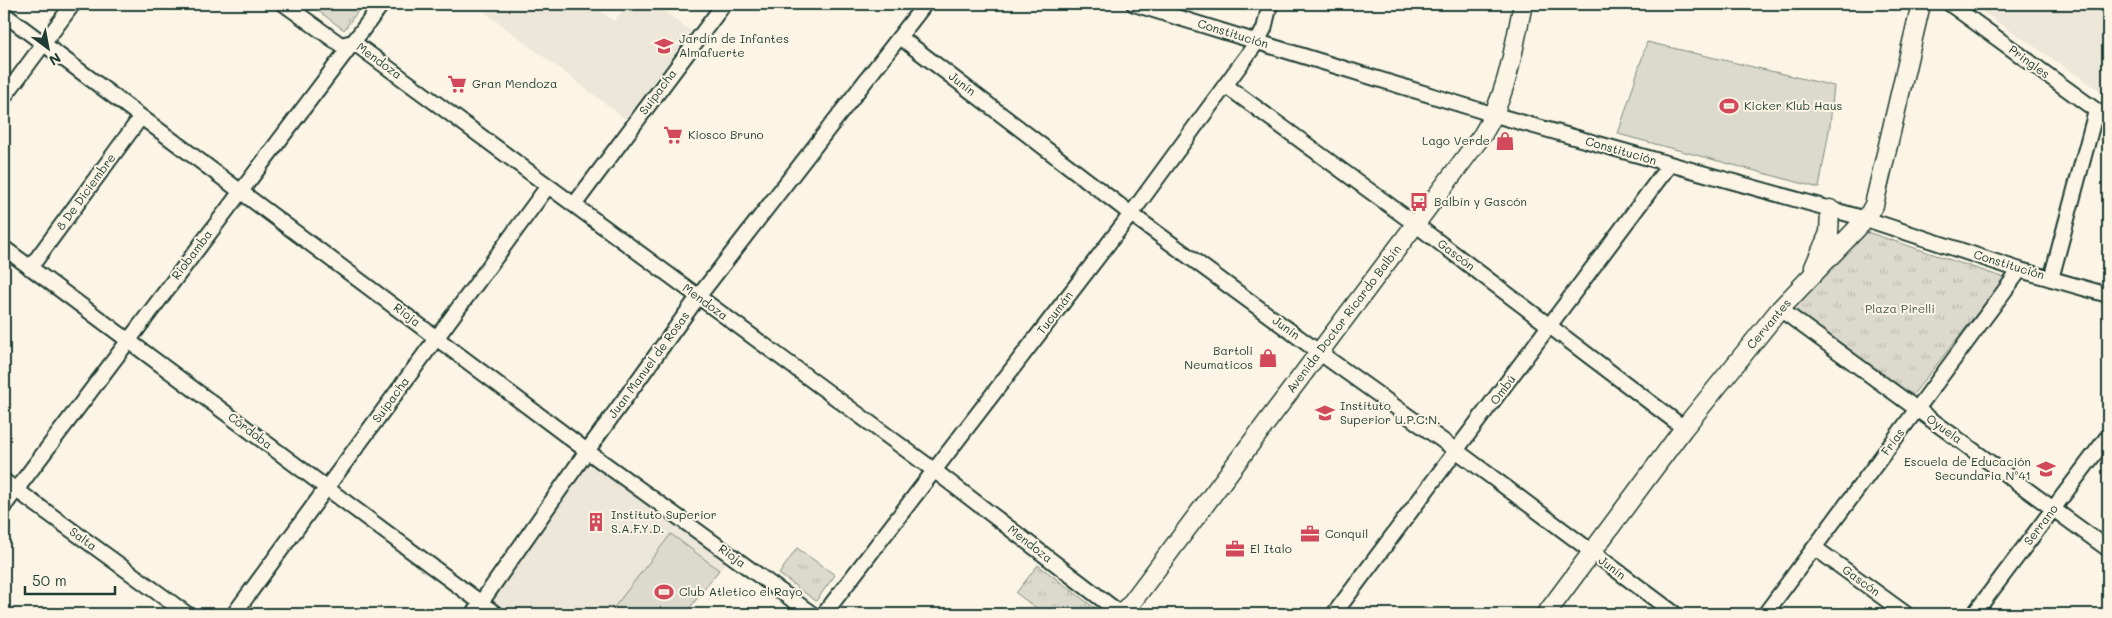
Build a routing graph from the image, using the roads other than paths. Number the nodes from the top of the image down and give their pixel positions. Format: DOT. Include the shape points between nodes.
graph roads {
  1 [pos="73,4"];
  2 [pos="284,4"];
  3 [pos="382,4"];
  4 [pos="724,4"];
  5 [pos="925,4"];
  6 [pos="1134,4"];
  7 [pos="1270,4"];
  8 [pos="1523,4"];
  9 [pos="1921,4"];
  10 [pos="1950,4"];
  11 [pos="4,14"];
  12 [pos="900,37"];
  13 [pos="353,42"];
  14 [pos="1257,42"];
  15 [pos="44,44"];
  16 [pos="1225,86"];
  17 [pos="4,97"];
  18 [pos="2096,111"];
  19 [pos="1494,115"];
  20 [pos="141,117"];
  21 [pos="2108,119"];
  22 [pos="1670,164"];
  23 [pos="548,186"];
  24 [pos="240,191"];
  25 [pos="574,205"];
  26 [pos="1830,209"];
  27 [pos="1131,214"];
  28 [pos="1866,220"];
  29 [pos="1415,224"];
  30 [pos="4,248"];
  31 [pos="30,268"];
  32 [pos="2020,270"];
  33 [pos="1808,278"];
  34 [pos="2051,279"];
  35 [pos="2108,295"];
  36 [pos="698,297"];
  37 [pos="1780,309"];
  38 [pos="1550,326"];
  39 [pos="437,338"];
  40 [pos="128,340"];
  41 [pos="1320,353"];
  42 [pos="1917,409"];
  43 [pos="1684,428"];
  44 [pos="2108,436"];
  45 [pos="587,451"];
  46 [pos="1457,451"];
  47 [pos="935,471"];
  48 [pos="4,481"];
  49 [pos="325,488"];
  50 [pos="16,490"];
  51 [pos="4,506"];
  52 [pos="2053,509"];
  53 [pos="1815,548"];
  54 [pos="2108,549"];
  55 [pos="1591,552"];
  56 [pos="481,603"];
  57 [pos="186,614"];
  58 [pos="234,614"];
  59 [pos="473,614"];
  60 [pos="496,614"];
  61 [pos="812,614"];
  62 [pos="824,614"];
  63 [pos="1122,614"];
  64 [pos="1334,614"];
  65 [pos="1546,614"];
  66 [pos="1674,614"];
  67 [pos="1765,614"];
  68 [pos="1906,614"];
  69 [pos="1974,614"];
  1 -- 15 [label="street"];
  2 -- 13 [label="street, Mendoza" via="341,45"];
  3 -- 13 [label="street, Riobamba"];
  4 -- 25 [label="street, Suipacha"];
  5 -- 12 [label="street, Juan Manuel de Rosas"];
  6 -- 14 [label="street, Constitución"];
  7 -- 14 [label="street, Tucumán"];
  8 -- 19 [label="main road, Avenida Doctor Ricardo Balbín" via="1504,94"];
  9 -- 28 [label="main road, Cervantes" via="1874,205"];
  10 -- 18 [label="street, Pringles"];
  11 -- 15 [label="street, Rioja"];
  12 -- 27 [label="street, Junín"];
  12 -- 36 [label="street, Juan Manuel de Rosas"];
  13 -- 23 [label="street, Mendoza"];
  13 -- 24 [label="street, Riobamba"];
  14 -- 16 [label="street, Tucumán"];
  14 -- 19 [label="street, Constitución"];
  15 -- 17 [label="street"];
  15 -- 20 [label="street, Rioja"];
  16 -- 27 [label="street, Tucumán"];
  16 -- 29 [label="street, Gascón"];
  18 -- 21 [label="street, Pringles"];
  18 -- 34 [label="street"];
  19 -- 22 [label="street, Constitución"];
  19 -- 29 [label="main road, Avenida Doctor Ricardo Balbín"];
  20 -- 24 [label="street, Rioja"];
  20 -- 31 [label="street, 8 De Diciembre"];
  22 -- 26 [label="street, Constitución"];
  22 -- 38 [label="street, Ombú"];
  23 -- 25 [label="street, Mendoza"];
  23 -- 39 [label="street, Suipacha"];
  24 -- 39 [label="street, Rioja"];
  24 -- 40 [label="street, Riobamba"];
  25 -- 36 [label="street, Mendoza"];
  26 -- 28 [label="street, Constitución"];
  26 -- 33 [label="main road" via="1829,233"];
  27 -- 41 [label="street, Junín"];
  27 -- 47 [label="street, Tucumán"];
  28 -- 32 [label="street, Constitución"];
  28 -- 33 [label="main road, Cervantes"];
  29 -- 38 [label="street, Gascón"];
  29 -- 41 [label="main road, Avenida Doctor Ricardo Balbín"];
  30 -- 31 [label="street, Córdoba"];
  31 -- 40 [label="street, Córdoba"];
  32 -- 34 [label="street, Constitución"];
  32 -- 42 [label="street, Frías"];
  33 -- 37 [label="main road, Cervantes"];
  34 -- 35 [label="street, Constitución"];
  36 -- 45 [label="street, Juan Manuel de Rosas"];
  36 -- 47 [label="street, Mendoza"];
  37 -- 42 [label="street, Oyuela"];
  37 -- 43 [label="main road, Cervantes"];
  38 -- 43 [label="street, Gascón"];
  38 -- 46 [label="street, Ombú"];
  39 -- 45 [label="street, Rioja"];
  39 -- 49 [label="street, Suipacha"];
  40 -- 49 [label="street, Córdoba"];
  40 -- 50 [label="street, Riobamba"];
  41 -- 46 [label="street, Junín"];
  41 -- 63 [label="main road, Avenida Doctor Ricardo Balbín"];
  42 -- 52 [label="street, Oyuela"];
  42 -- 53 [label="street, Frías"];
  43 -- 55 [label="main road, Cervantes"];
  44 -- 52 [label="street, Serrano"];
  45 -- 56 [label="street, Juan Manuel de Rosas"];
  45 -- 61 [label="street, Rioja"];
  46 -- 55 [label="street, Junín"];
  46 -- 64 [label="street, Ombú"];
  47 -- 62 [label="street, Tucumán"];
  47 -- 63 [label="street, Mendoza"];
  48 -- 50 [label="street, Salta"];
  49 -- 56 [label="street, Córdoba"];
  49 -- 58 [label="street, Suipacha"];
  50 -- 51 [label="street, Riobamba"];
  50 -- 57 [label="street, Salta"];
  52 -- 54 [label="street, Oyuela"];
  52 -- 69 [label="street, Serrano"];
  53 -- 67 [label="street, Frías"];
  53 -- 68 [label="street, Gascón"];
  55 -- 65 [label="main road, Cervantes"];
  55 -- 66 [label="street, Junín"];
  56 -- 59 [label="street, Juan Manuel de Rosas"];
  56 -- 60 [label="street, Córdoba"];
}
